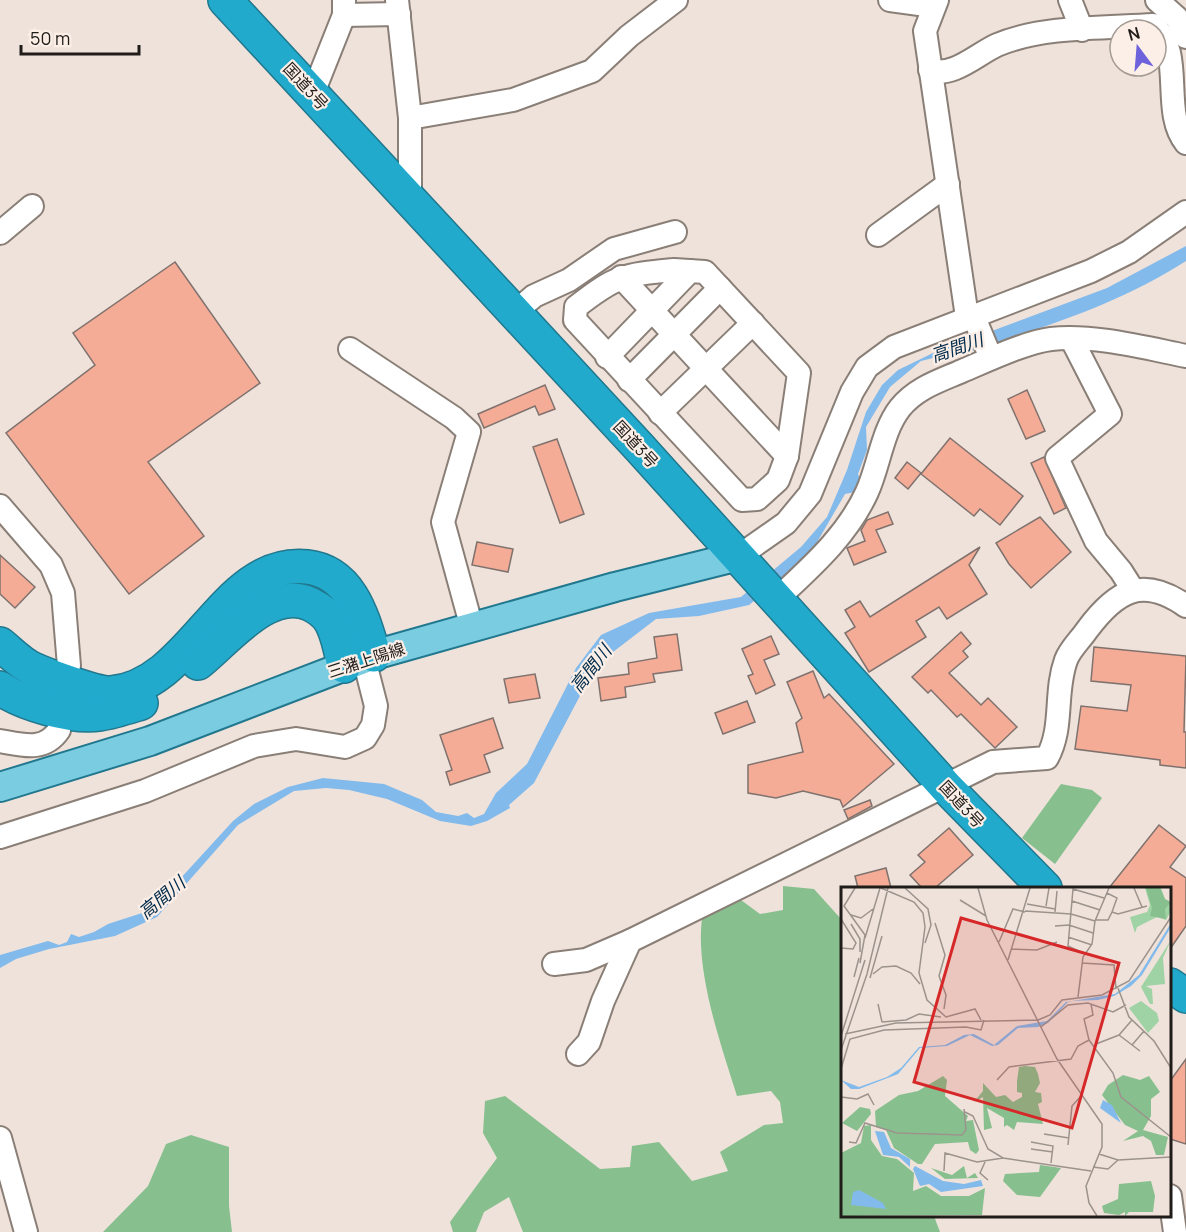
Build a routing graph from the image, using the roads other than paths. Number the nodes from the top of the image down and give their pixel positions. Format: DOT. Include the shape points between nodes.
graph roads {
  1 [pos="225,0"];
  2 [pos="676,0"];
  3 [pos="890,0"];
  4 [pos="1070,0"];
  5 [pos="1157,0"];
  6 [pos="936,3"];
  7 [pos="400,5"];
  8 [pos="344,8"];
  9 [pos="1082,30"];
  10 [pos="1186,38"];
  11 [pos="930,70"];
  12 [pos="313,93"];
  13 [pos="1181,98"];
  14 [pos="410,118"];
  15 [pos="1186,143"];
  16 [pos="948,184"];
  17 [pos="410,197"];
  18 [pos="32,206"];
  19 [pos="1186,212"];
  20 [pos="675,232"];
  21 [pos="0,233"];
  22 [pos="878,235"];
  23 [pos="690,271"];
  24 [pos="621,277"];
  25 [pos="569,280"];
  26 [pos="720,288"];
  27 [pos="587,298"];
  28 [pos="653,310"];
  29 [pos="514,313"];
  30 [pos="972,319"];
  31 [pos="753,323"];
  32 [pos="675,333"];
  33 [pos="1072,340"];
  34 [pos="350,349"];
  35 [pos="990,355"];
  36 [pos="1186,356"];
  37 [pos="607,357"];
  38 [pos="706,369"];
  39 [pos="629,380"];
  40 [pos="660,413"];
  41 [pos="787,456"];
  42 [pos="0,506"];
  43 [pos="760,580"];
  44 [pos="1133,590"];
  45 [pos="1186,605"];
  46 [pos="472,628"];
  47 [pos="0,644"];
  48 [pos="361,660"];
  49 [pos="69,666"];
  50 [pos="0,688"];
  51 [pos="59,730"];
  52 [pos="0,741"];
  53 [pos="0,787"];
  54 [pos="946,787"];
  55 [pos="0,837"];
  56 [pos="1044,887"];
  57 [pos="630,941"];
  58 [pos="554,964"];
  59 [pos="578,1054"];
  60 [pos="0,1138"];
  61 [pos="1171,1205"];
  62 [pos="26,1232"];
  63 [pos="1174,1232"];
  1 -- 12 [label="highway, 国道3号"];
  2 -- 14 [label="street" via="592,71 513,100"];
  3 -- 6 [label="street"];
  4 -- 9 [label="street"];
  5 -- 10 [label="street" via="1177,18"];
  6 -- 11 [label="street" via="925,31"];
  7 -- 8 [label="street"];
  7 -- 14 [label="street"];
  8 -- 12 [label="street"];
  9 -- 11 [label="street" via="1023,36 997,45 950,71"];
  9 -- 13 [label="street" via="1153,25 1164,32 1173,51"];
  11 -- 16 [label="street"];
  12 -- 17 [label="highway, 国道3号"];
  13 -- 15 [label="street" via="1179,135"];
  14 -- 17 [label="street"];
  16 -- 22 [label="street"];
  16 -- 30 [label="street"];
  17 -- 29 [label="highway, 国道3号"];
  18 -- 21 [label="street"];
  19 -- 30 [label="street" via="1129,252 1091,271"];
  20 -- 25 [label="street" via="614,249"];
  23 -- 24 [label="street"];
  23 -- 26 [label="street" via="705,272"];
  23 -- 28 [label="street"];
  24 -- 27 [label="street"];
  24 -- 28 [label="street"];
  25 -- 27 [label="street"];
  25 -- 29 [label="street" via="534,296"];
  26 -- 31 [label="street"];
  26 -- 32 [label="street" via="703,316"];
  27 -- 37 [label="street" via="576,307 575,320"];
  28 -- 32 [label="street"];
  28 -- 37 [label="street"];
  29 -- 43 [label="highway, 国道3号"];
  30 -- 35 [label="street"];
  30 -- 43 [label="street" via="894,347 867,367 852,392 810,494 786,524"];
  31 -- 38 [label="street"];
  31 -- 41 [label="street" via="799,373"];
  32 -- 38 [label="street"];
  32 -- 39 [label="street" via="657,363"];
  33 -- 35 [label="street" via="1051,339"];
  33 -- 36 [label="street" via="1117,342"];
  33 -- 44 [label="street" via="1110,414 1057,458 1096,541"];
  34 -- 46 [label="street" via="469,432 443,522"];
  35 -- 43 [label="street" via="915,392 899,409 867,492 834,544"];
  37 -- 39 [label="street"];
  38 -- 40 [label="street"];
  38 -- 41 [label="street"];
  39 -- 40 [label="street"];
  40 -- 41 [label="street" via="742,500 757,500 778,480"];
  42 -- 49 [label="street" via="51,564 63,593"];
  43 -- 46 [label="main road, 三潴上陽線"];
  43 -- 54 [label="highway, 国道3号"];
  44 -- 45 [label="street" via="1162,591"];
  44 -- 54 [label="street" via="1103,608 1067,658 1059,688 1059,726 1047,758 993,762"];
  46 -- 48 [label="main road, 三潴上陽線"];
  47 -- 48 [label="highway" via="31,669 110,694 140,685 170,665 243,589 266,573 293,566 315,568 340,582 356,600"];
  48 -- 50 [label="highway" via="320,609 301,600 283,601 261,610 165,690 140,703 99,714 56,711"];
  48 -- 53 [label="main road, 三潴上陽線" via="150,741"];
  48 -- 55 [label="street" via="376,706 373,725 365,738 345,747 296,739 254,746 145,791"];
  51 -- 52 [label="street" via="52,740 32,747"];
  54 -- 56 [label="highway, 国道3号"];
  54 -- 57 [label="street"];
  57 -- 58 [label="street" via="586,960"];
  57 -- 59 [label="street" via="589,1042"];
  60 -- 62 [label="street"];
  61 -- 63 [label="street"];
}
